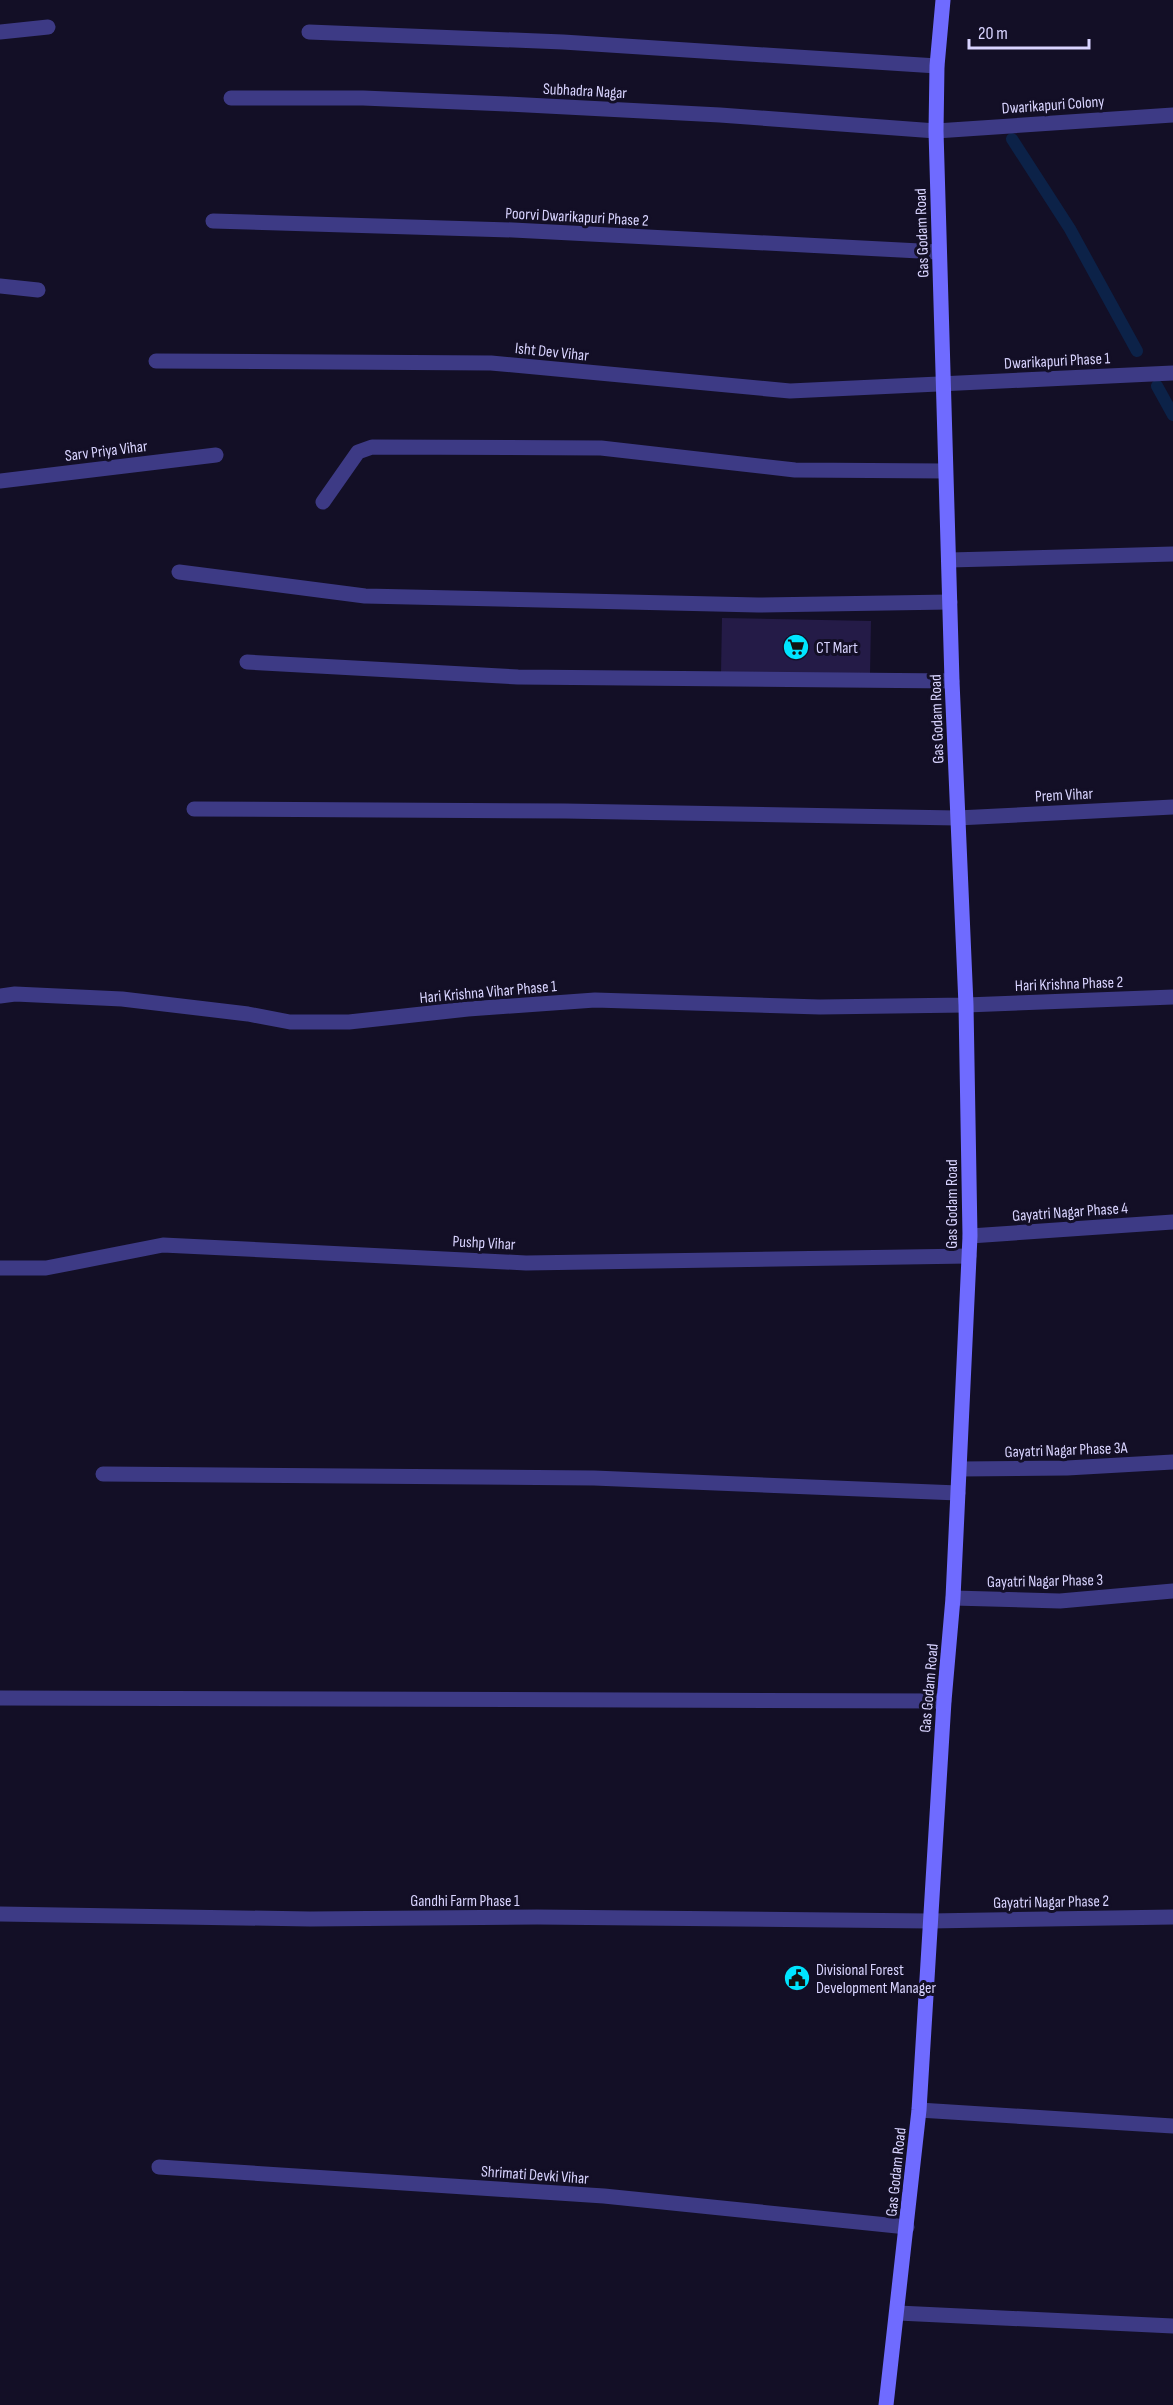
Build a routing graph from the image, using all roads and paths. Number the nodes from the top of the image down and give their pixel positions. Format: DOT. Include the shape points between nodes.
graph roads {
  1 [pos="942,0"];
  2 [pos="48,27"];
  3 [pos="0,32"];
  4 [pos="309,32"];
  5 [pos="937,66"];
  6 [pos="231,98"];
  7 [pos="1173,115"];
  8 [pos="936,131"];
  9 [pos="213,221"];
  10 [pos="939,252"];
  11 [pos="0,286"];
  12 [pos="38,290"];
  13 [pos="156,361"];
  14 [pos="1173,373"];
  15 [pos="943,383"];
  16 [pos="216,455"];
  17 [pos="945,471"];
  18 [pos="0,481"];
  19 [pos="323,502"];
  20 [pos="1173,554"];
  21 [pos="949,560"];
  22 [pos="179,572"];
  23 [pos="950,602"];
  24 [pos="247,662"];
  25 [pos="952,681"];
  26 [pos="1173,807"];
  27 [pos="194,809"];
  28 [pos="957,818"];
  29 [pos="7,995"];
  30 [pos="1173,997"];
  31 [pos="966,1005"];
  32 [pos="1173,1222"];
  33 [pos="970,1236"];
  34 [pos="969,1256"];
  35 [pos="0,1268"];
  36 [pos="1173,1462"];
  37 [pos="960,1469"];
  38 [pos="103,1474"];
  39 [pos="958,1493"];
  40 [pos="1173,1591"];
  41 [pos="953,1598"];
  42 [pos="0,1698"];
  43 [pos="944,1701"];
  44 [pos="0,1914"];
  45 [pos="1173,1917"];
  46 [pos="930,1921"];
  47 [pos="919,2110"];
  48 [pos="1173,2126"];
  49 [pos="159,2167"];
  50 [pos="907,2227"];
  51 [pos="898,2313"];
  52 [pos="1173,2326"];
  53 [pos="886,2405"];
  1 -- 5 [label="main road, Gas Godam Road"];
  2 -- 3 [label="street"];
  4 -- 5 [label="street" via="563,42"];
  5 -- 8 [label="main road, Gas Godam Road"];
  6 -- 8 [label="street, Subhadra Nagar" via="496,104"];
  7 -- 8 [label="street, Dwarikapuri Colony"];
  8 -- 10 [label="main road, Gas Godam Road"];
  9 -- 10 [label="street, Poorvi Dwarikapuri Phase 2" via="513,230"];
  10 -- 15 [label="main road, Gas Godam Road"];
  11 -- 12 [label="street"];
  13 -- 15 [label="street, Isht Dev Vihar" via="491,363 790,391"];
  14 -- 15 [label="street, Dwarikapuri Phase 1"];
  15 -- 17 [label="main road, Gas Godam Road"];
  16 -- 18 [label="street, Sarv Priya Vihar"];
  17 -- 19 [label="street" via="795,470 601,448 372,447 358,452"];
  17 -- 21 [label="main road, Gas Godam Road"];
  20 -- 21 [label="street"];
  21 -- 23 [label="main road, Gas Godam Road"];
  22 -- 23 [label="street" via="364,596 758,605"];
  23 -- 25 [label="main road, Gas Godam Road"];
  24 -- 25 [label="street" via="518,677"];
  25 -- 28 [label="main road, Gas Godam Road"];
  26 -- 28 [label="street, Prem Vihar"];
  27 -- 28 [label="street, Prem Vihar"];
  28 -- 31 [label="main road, Gas Godam Road"];
  29 -- 31 [label="street, Hari Krishna Vihar Phase 1" via="122,999 302,1022 349,1022 595,1000"];
  30 -- 31 [label="street, Hari Krishna Phase 2"];
  31 -- 33 [label="main road, Gas Godam Road"];
  32 -- 33 [label="street, Gayatri Nagar Phase 4"];
  33 -- 34 [label="main road, Gas Godam Road"];
  34 -- 35 [label="street, Pushp Vihar" via="526,1263 163,1245 46,1268"];
  34 -- 37 [label="main road, Gas Godam Road"];
  36 -- 37 [label="street, Gayatri Nagar Phase 3A"];
  37 -- 39 [label="main road, Gas Godam Road"];
  38 -- 39 [label="street" via="594,1478"];
  39 -- 41 [label="main road, Gas Godam Road"];
  40 -- 41 [label="street, Gayatri Nagar Phase 3" via="1060,1601"];
  41 -- 43 [label="main road, Gas Godam Road"];
  42 -- 43 [label="street"];
  43 -- 46 [label="main road, Gas Godam Road"];
  44 -- 46 [label="street, Gandhi Farm Phase 1"];
  45 -- 46 [label="street, Gayatri Nagar Phase 2"];
  46 -- 47 [label="main road, Gas Godam Road"];
  47 -- 48 [label="street"];
  47 -- 50 [label="main road, Gas Godam Road"];
  49 -- 50 [label="street, Shrimati Devki Vihar" via="604,2196"];
  50 -- 51 [label="main road, Gas Godam Road"];
  51 -- 52 [label="street"];
  51 -- 53 [label="main road, Gas Godam Road"];
}
